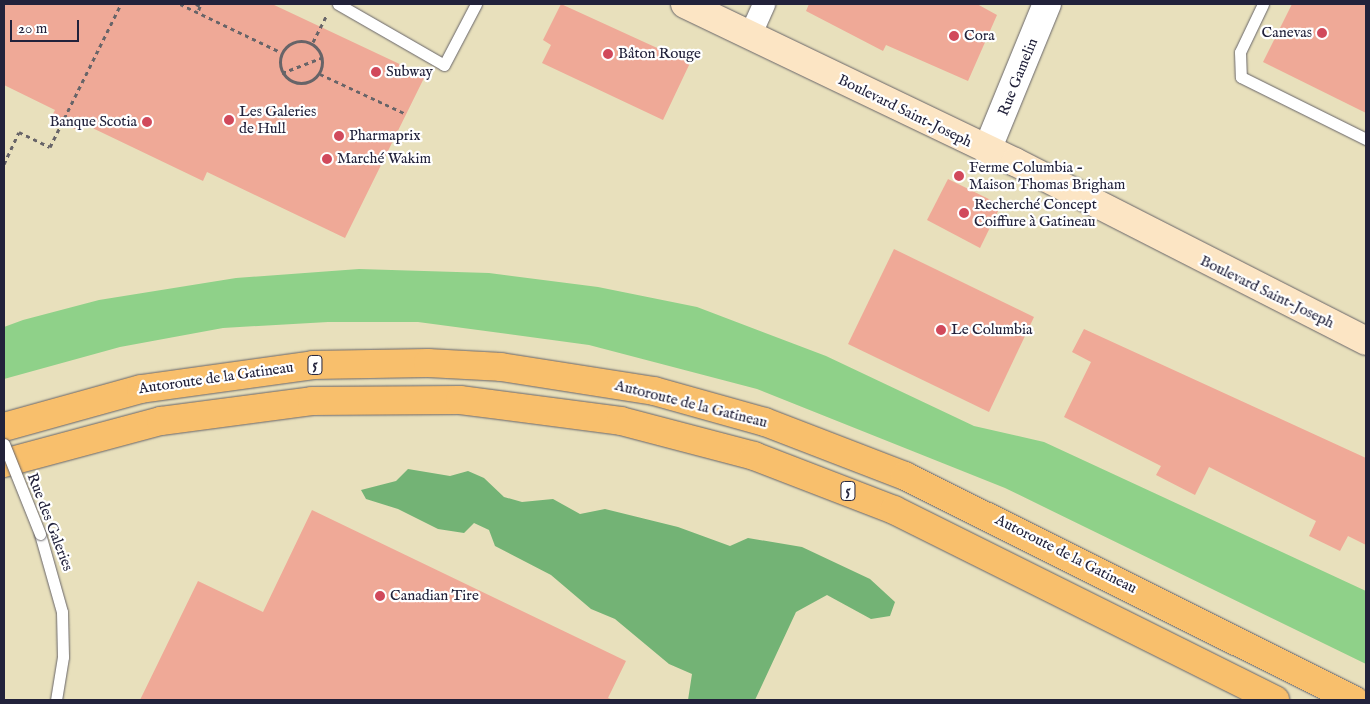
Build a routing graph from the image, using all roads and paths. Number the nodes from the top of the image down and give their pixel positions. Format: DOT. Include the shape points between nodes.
graph roads {
  1 [pos="121,4"];
  2 [pos="180,4"];
  3 [pos="196,4"];
  4 [pos="338,4"];
  5 [pos="476,4"];
  6 [pos="684,4"];
  7 [pos="764,4"];
  8 [pos="1047,4"];
  9 [pos="1263,4"];
  10 [pos="198,12"];
  11 [pos="328,12"];
  12 [pos="750,36"];
  13 [pos="313,42"];
  14 [pos="280,52"];
  15 [pos="321,58"];
  16 [pos="282,73"];
  17 [pos="320,74"];
  18 [pos="406,114"];
  19 [pos="1366,139"];
  20 [pos="988,150"];
  21 [pos="4,164"];
  22 [pos="1366,341"];
  23 [pos="4,426"];
  24 [pos="4,444"];
  25 [pos="4,463"];
  26 [pos="56,700"];
  27 [pos="1275,700"];
  28 [pos="1354,700"];
  1 -- 21 [label="path" via="50,147 20,132"];
  2 -- 10 [label="path"];
  3 -- 10 [label="path" via="200,6"];
  4 -- 5 [label="lane" via="444,65"];
  6 -- 12 [label="main road, Boulevard Saint-Joseph"];
  7 -- 12 [label="street"];
  8 -- 20 [label="street, Rue Gamelin"];
  9 -- 19 [label="lane" via="1240,52 1241,77"];
  10 -- 14 [label="path"];
  11 -- 13 [label="path"];
  12 -- 20 [label="main road, Boulevard Saint-Joseph"];
  13 -- 14 [label="path" via="300,40"];
  13 -- 15 [label="path"];
  14 -- 16 [label="path"];
  15 -- 16 [label="path"];
  15 -- 17 [label="path"];
  16 -- 17 [label="path" via="295,84"];
  17 -- 18 [label="path"];
  20 -- 22 [label="main road, Boulevard Saint-Joseph"];
  23 -- 28 [label="highway, Autoroute de la Gatineau / 5" via="141,389 313,365 493,367 654,391 765,422 905,476"];
  24 -- 26 [label="lane, Rue des Galeries, bridge" via="40,534 62,612 63,657"];
  25 -- 27 [label="highway, 5" via="142,425 312,401 460,400 621,421 754,456 894,510"];
}
